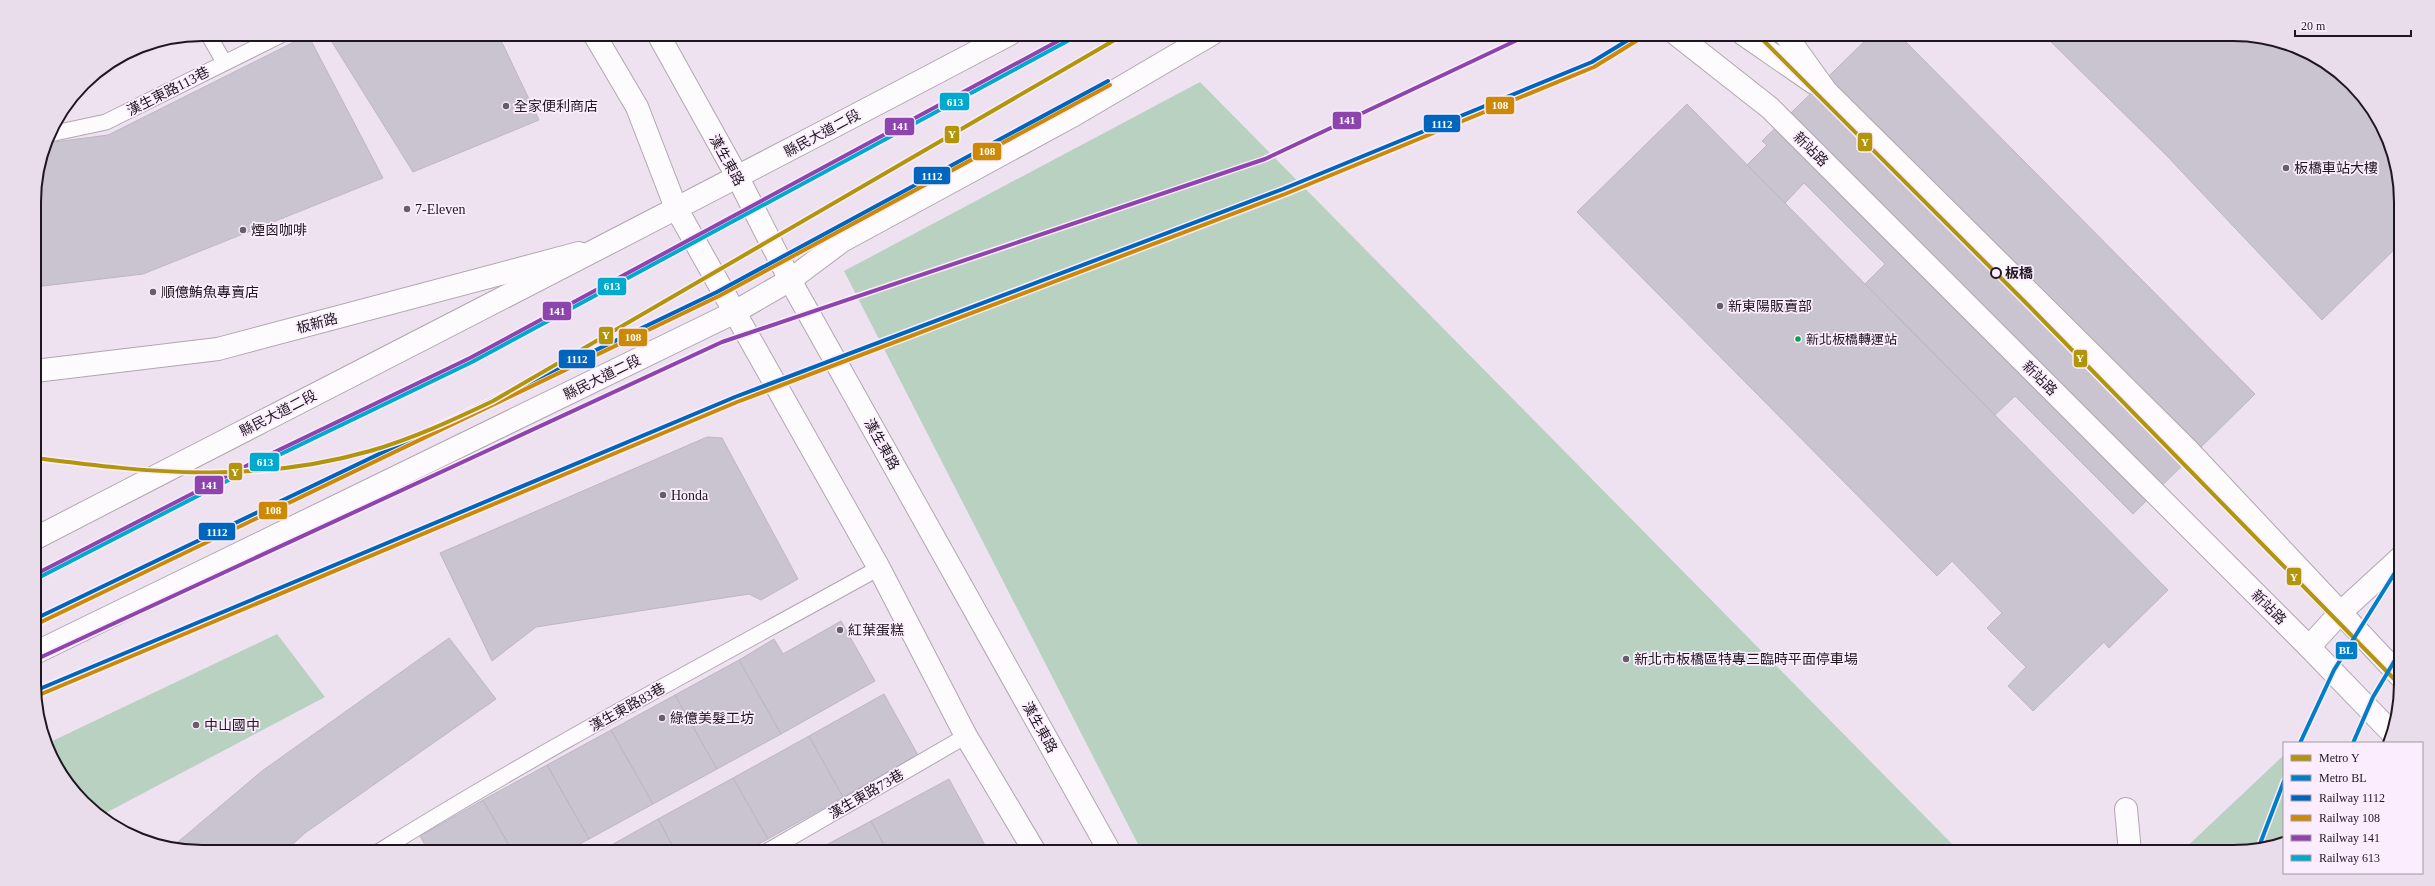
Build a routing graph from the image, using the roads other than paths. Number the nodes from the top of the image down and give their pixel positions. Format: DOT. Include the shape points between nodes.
graph roads {
  1 [pos="212,41"];
  2 [pos="268,41"];
  3 [pos="598,41"];
  4 [pos="662,41"];
  5 [pos="997,41"];
  6 [pos="1200,41"];
  7 [pos="1685,41"];
  8 [pos="1753,41"];
  9 [pos="1790,41"];
  10 [pos="224,62"];
  11 [pos="1826,91"];
  12 [pos="57,132"];
  13 [pos="738,178"];
  14 [pos="676,208"];
  15 [pos="594,249"];
  16 [pos="790,280"];
  17 [pos="734,313"];
  18 [pos="41,370"];
  19 [pos="41,535"];
  20 [pos="2394,563"];
  21 [pos="879,568"];
  22 [pos="2340,612"];
  23 [pos="2309,646"];
  24 [pos="41,650"];
  25 [pos="2394,670"];
  26 [pos="2388,729"];
  27 [pos="966,736"];
  28 [pos="2126,809"];
  29 [pos="389,845"];
  30 [pos="778,845"];
  31 [pos="1031,845"];
  32 [pos="1106,845"];
  33 [pos="2129,845"];
  1 -- 10 [label="lane"];
  2 -- 10 [label="lane, 漢生東路113巷"];
  3 -- 14 [label="street" via="637,107"];
  4 -- 13 [label="street, 漢生東路"];
  5 -- 13 [label="street, 縣民大道二段"];
  6 -- 16 [label="street, 縣民大道二段" via="1074,115 842,241"];
  7 -- 23 [label="street, 新站路" via="1770,108"];
  8 -- 11 [label="street"];
  9 -- 11 [label="street"];
  10 -- 12 [label="lane, 漢生東路113巷" via="106,122"];
  11 -- 22 [label="street" via="2187,449"];
  13 -- 14 [label="street, 縣民大道二段"];
  13 -- 16 [label="street, 漢生東路"];
  14 -- 15 [label="street, 縣民大道二段"];
  14 -- 17 [label="street"];
  15 -- 18 [label="street, 板新路" via="218,349"];
  15 -- 19 [label="street, 縣民大道二段"];
  16 -- 17 [label="street, 縣民大道二段"];
  16 -- 32 [label="street, 漢生東路"];
  17 -- 21 [label="street"];
  17 -- 24 [label="street, 縣民大道二段"];
  20 -- 22 [label="street"];
  21 -- 27 [label="street"];
  21 -- 29 [label="lane, 漢生東路83巷" via="600,721"];
  22 -- 23 [label="street"];
  22 -- 25 [label="street"];
  23 -- 26 [label="street, 新站路"];
  27 -- 30 [label="lane, 漢生東路73巷"];
  27 -- 31 [label="street"];
  28 -- 33 [label="street"];
}
